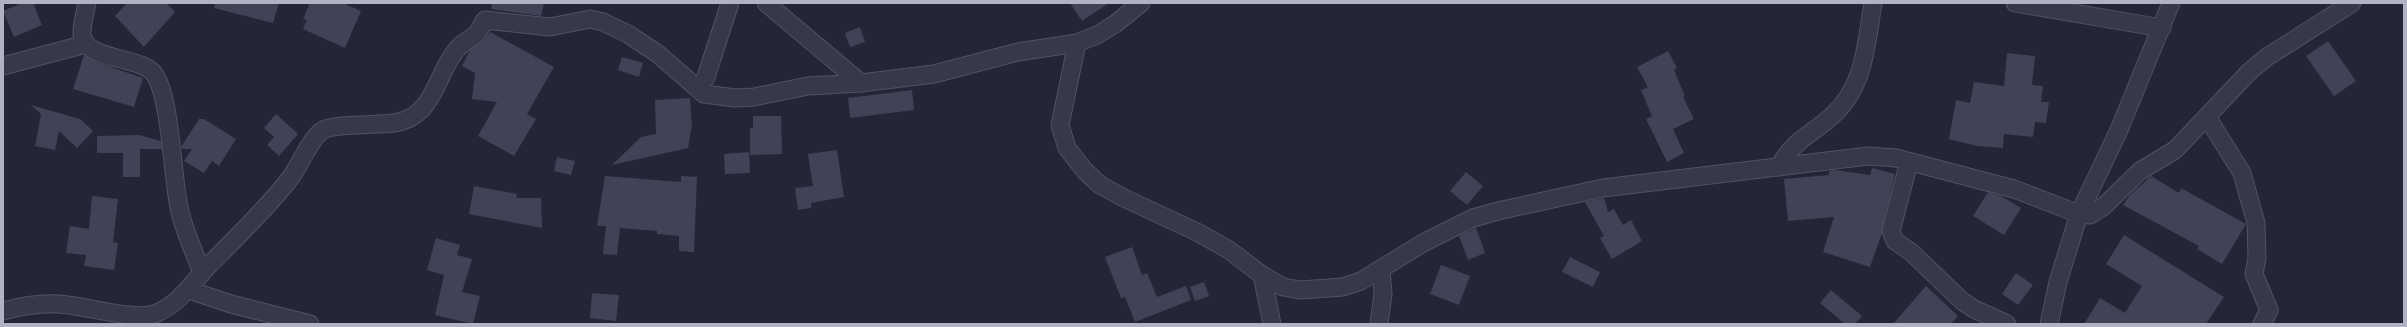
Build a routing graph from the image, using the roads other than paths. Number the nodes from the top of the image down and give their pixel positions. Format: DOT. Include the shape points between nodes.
graph roads {
  1 [pos="87,3"];
  2 [pos="730,3"];
  3 [pos="766,3"];
  4 [pos="1141,3"];
  5 [pos="1873,3"];
  6 [pos="2015,3"];
  7 [pos="2171,3"];
  8 [pos="2352,3"];
  9 [pos="2162,28"];
  10 [pos="1077,43"];
  11 [pos="86,44"];
  12 [pos="3,66"];
  13 [pos="860,83"];
  14 [pos="698,89"];
  15 [pos="2207,117"];
  16 [pos="1909,162"];
  17 [pos="1779,167"];
  18 [pos="2079,214"];
  19 [pos="1381,270"];
  20 [pos="202,273"];
  21 [pos="1262,275"];
  22 [pos="189,290"];
  23 [pos="3,311"];
  24 [pos="310,324"];
  25 [pos="1272,324"];
  26 [pos="1379,324"];
  27 [pos="2007,324"];
  28 [pos="2049,324"];
  29 [pos="2262,324"];
  1 -- 11 [label="street" via="82,34"];
  2 -- 14 [label="street" via="706,78"];
  3 -- 13 [label="street"];
  4 -- 10 [label="street" via="1115,24"];
  5 -- 17 [label="street" via="1860,75 1848,98 1831,117 1792,146"];
  6 -- 9 [label="street"];
  7 -- 9 [label="street"];
  8 -- 15 [label="street" via="2267,57 2250,71"];
  9 -- 18 [label="street" via="2119,130"];
  10 -- 13 [label="street" via="1018,52 934,74"];
  10 -- 21 [label="street" via="1060,125 1067,148 1085,171 1100,185 1229,250"];
  11 -- 12 [label="street"];
  11 -- 20 [label="street" via="94,50 147,68 154,74 166,114 179,208"];
  13 -- 14 [label="street" via="808,86 754,97 735,98 704,94"];
  14 -- 20 [label="street" via="658,54 628,34 603,22 590,19 550,27 485,20 475,35 462,42 452,54 428,103 414,116 396,122 336,126 324,130 315,138 288,181"];
  15 -- 18 [label="street" via="2175,150 2140,171 2097,212 2090,215"];
  15 -- 29 [label="street" via="2242,173 2250,200 2256,223 2257,258 2254,274 2269,310"];
  16 -- 17 [label="street" via="1887,156 1868,156"];
  16 -- 18 [label="street" via="2014,189"];
  16 -- 27 [label="street" via="1892,231 1895,241 1911,252 1962,301"];
  17 -- 19 [label="street" via="1603,188 1498,211 1474,218 1423,243"];
  18 -- 28 [label="street" via="2058,282"];
  19 -- 21 [label="street" via="1343,287 1316,290 1283,287"];
  19 -- 26 [label="street" via="1383,294"];
  20 -- 22 [label="street"];
  21 -- 25 [label="street"];
  22 -- 23 [label="street" via="174,304 155,314 135,316 59,304 30,304"];
  22 -- 24 [label="street" via="231,304"];
}
